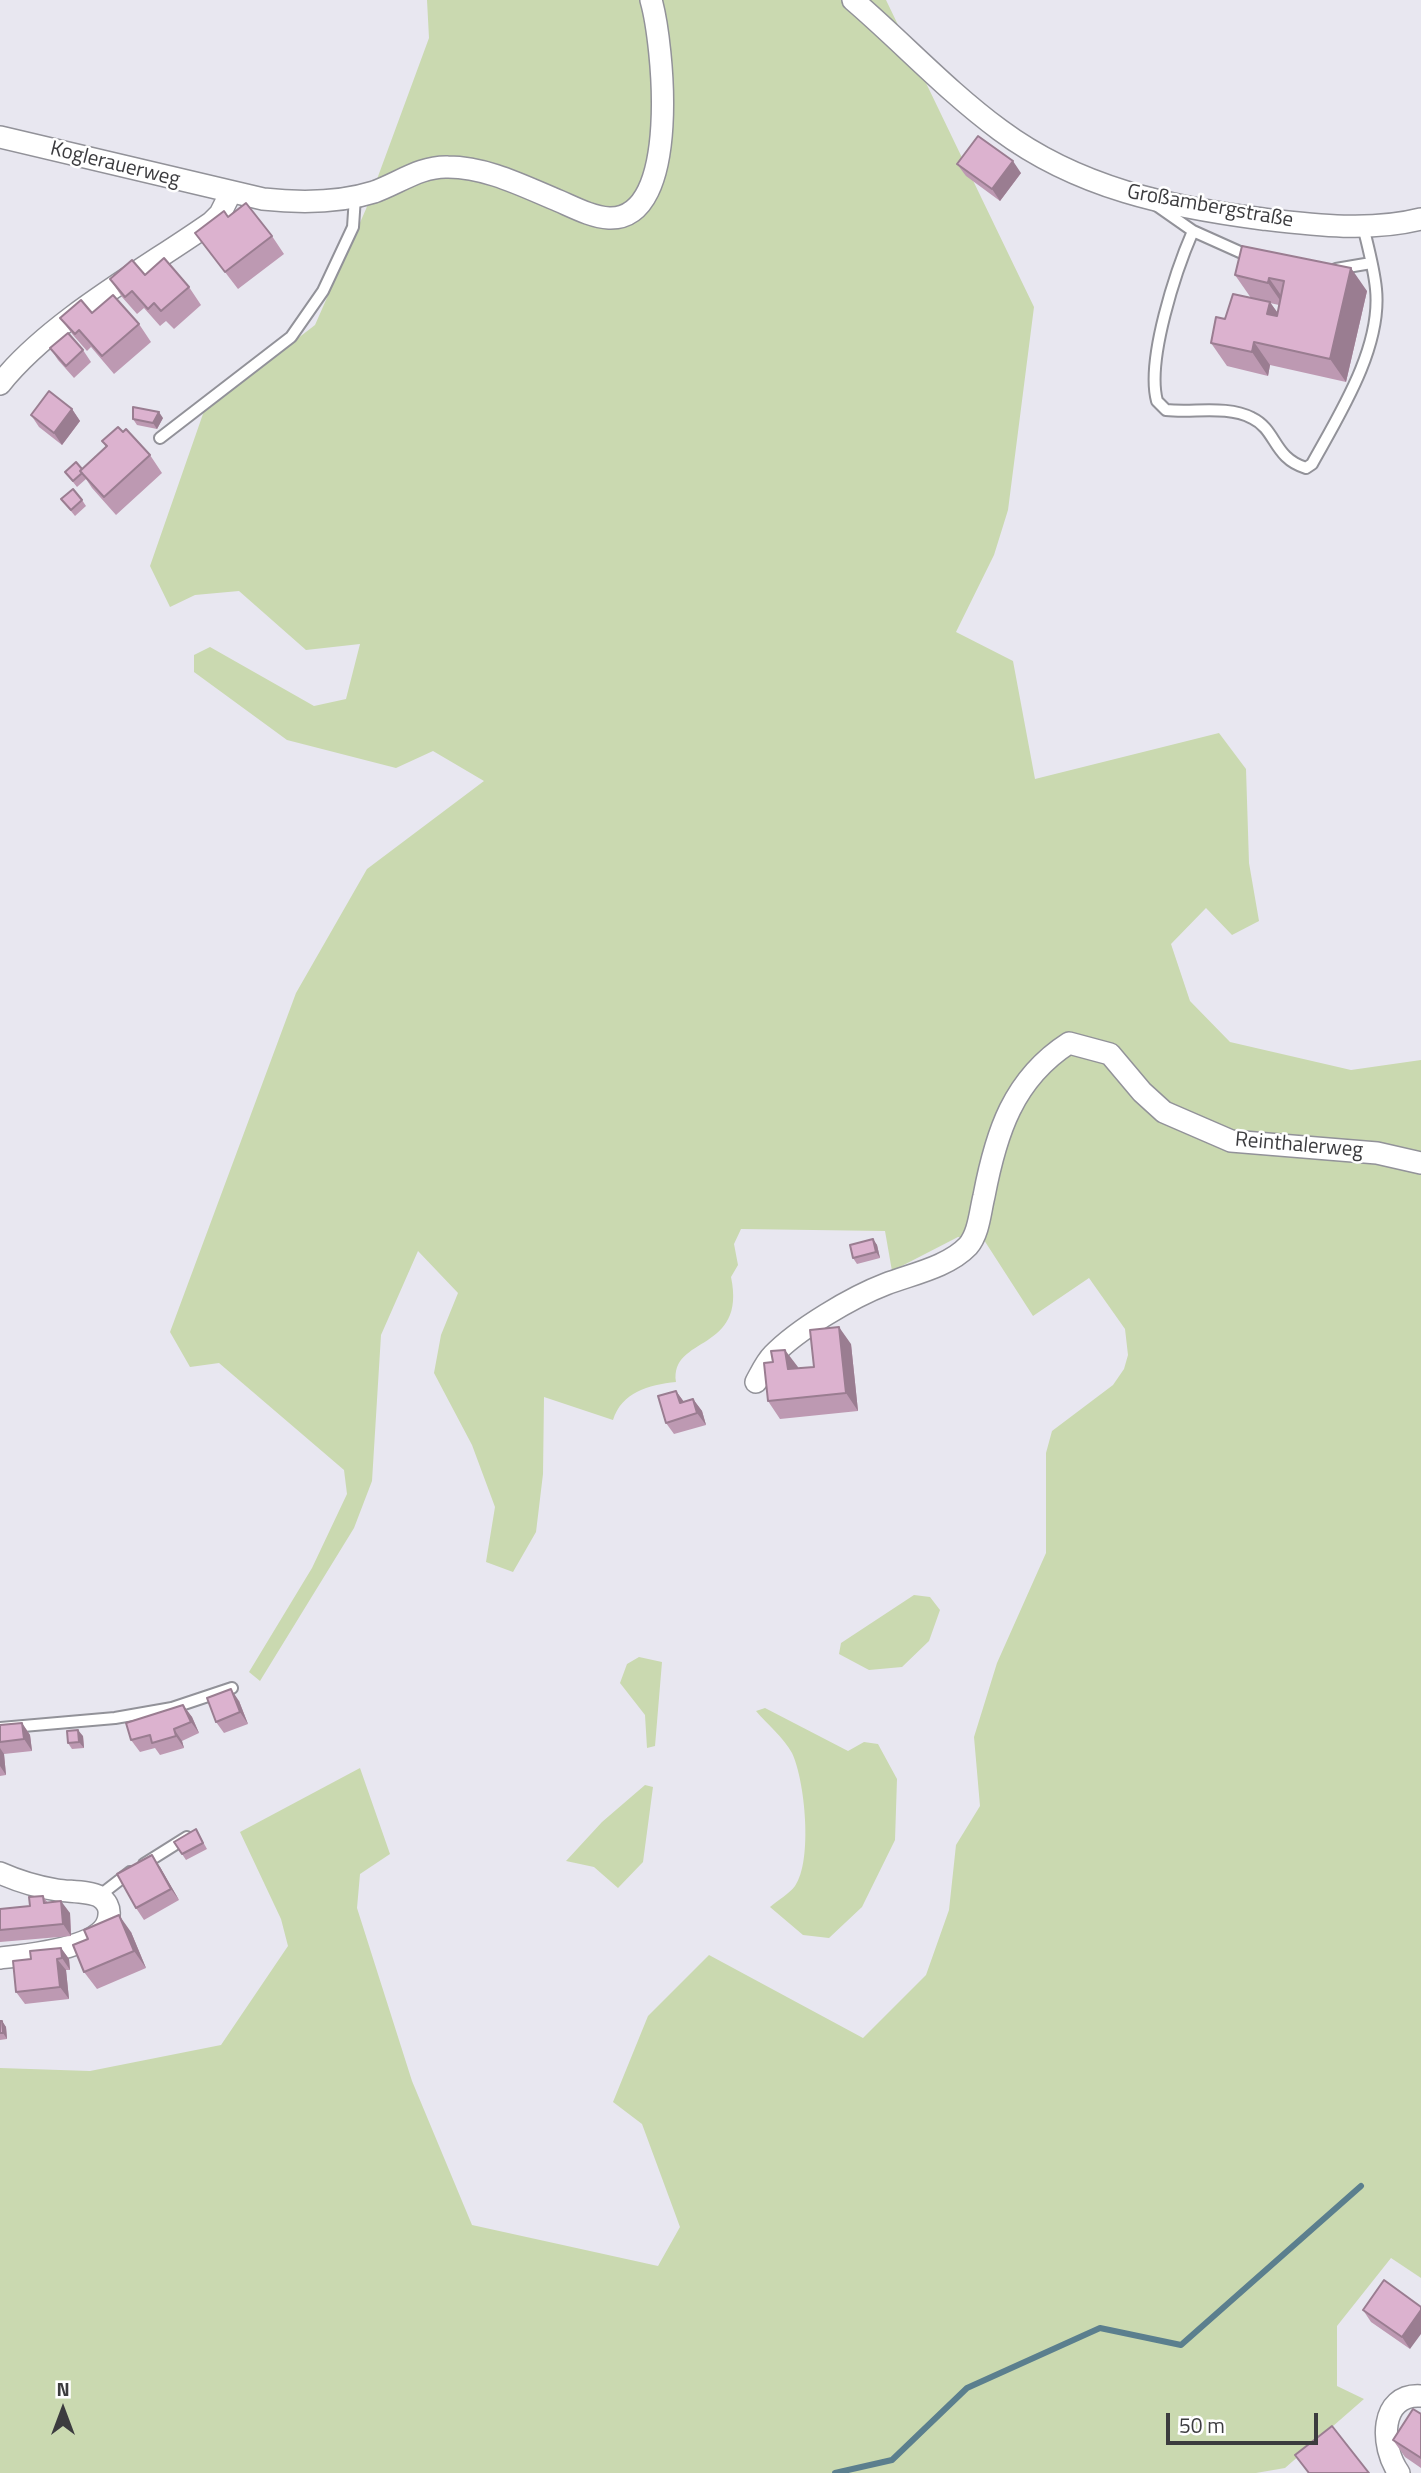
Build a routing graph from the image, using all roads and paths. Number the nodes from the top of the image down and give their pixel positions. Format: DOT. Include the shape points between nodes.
graph roads {
  1 [pos="651,0"];
  2 [pos="853,0"];
  3 [pos="0,137"];
  4 [pos="230,194"];
  5 [pos="355,197"];
  6 [pos="1149,200"];
  7 [pos="1421,219"];
  8 [pos="1363,226"];
  9 [pos="1193,232"];
  10 [pos="1264,260"];
  11 [pos="1371,263"];
  12 [pos="1320,270"];
  13 [pos="0,384"];
  14 [pos="160,438"];
  15 [pos="1421,1163"];
  16 [pos="756,1382"];
  17 [pos="232,1688"];
  18 [pos="0,1728"];
  19 [pos="197,1831"];
  20 [pos="0,1873"];
  21 [pos="99,1896"];
  22 [pos="0,1958"];
  23 [pos="1421,2396"];
  24 [pos="1399,2473"];
  1 -- 5 [label="street" via="663,67 662,131 652,178 630,214 594,216 494,176 453,167 423,170"];
  2 -- 6 [label="street, Großambergstraße" via="1002,132 1100,185"];
  3 -- 4 [label="street, Koglerauerweg"];
  4 -- 5 [label="street" via="285,202"];
  4 -- 13 [label="street" via="212,222 52,334"];
  5 -- 14 [label="lane" via="353,228 323,291 291,337"];
  6 -- 8 [label="street, Großambergstraße" via="1290,222"];
  6 -- 9 [label="lane"];
  7 -- 8 [label="street, Großambergstraße"];
  8 -- 11 [label="lane"];
  9 -- 10 [label="lane"];
  9 -- 11 [label="lane" via="1168,303 1154,382 1157,401 1167,410 1231,412 1255,419 1286,459 1306,468 1350,395 1362,365 1376,310"];
  11 -- 12 [label="lane"];
  15 -- 16 [label="street, Reinthalerweg" via="1377,1153 1231,1141 1164,1112 1110,1054 1069,1042 1030,1076 999,1130 971,1243 937,1265 882,1285 807,1329 772,1356"];
  17 -- 18 [label="lane" via="172,1708 115,1718"];
  19 -- 21 [label="lane"];
  20 -- 21 [label="street"];
  21 -- 22 [label="street" via="108,1904 109,1916 96,1937"];
  23 -- 24 [label="street" via="1408,2395 1395,2402 1387,2420"];
}
